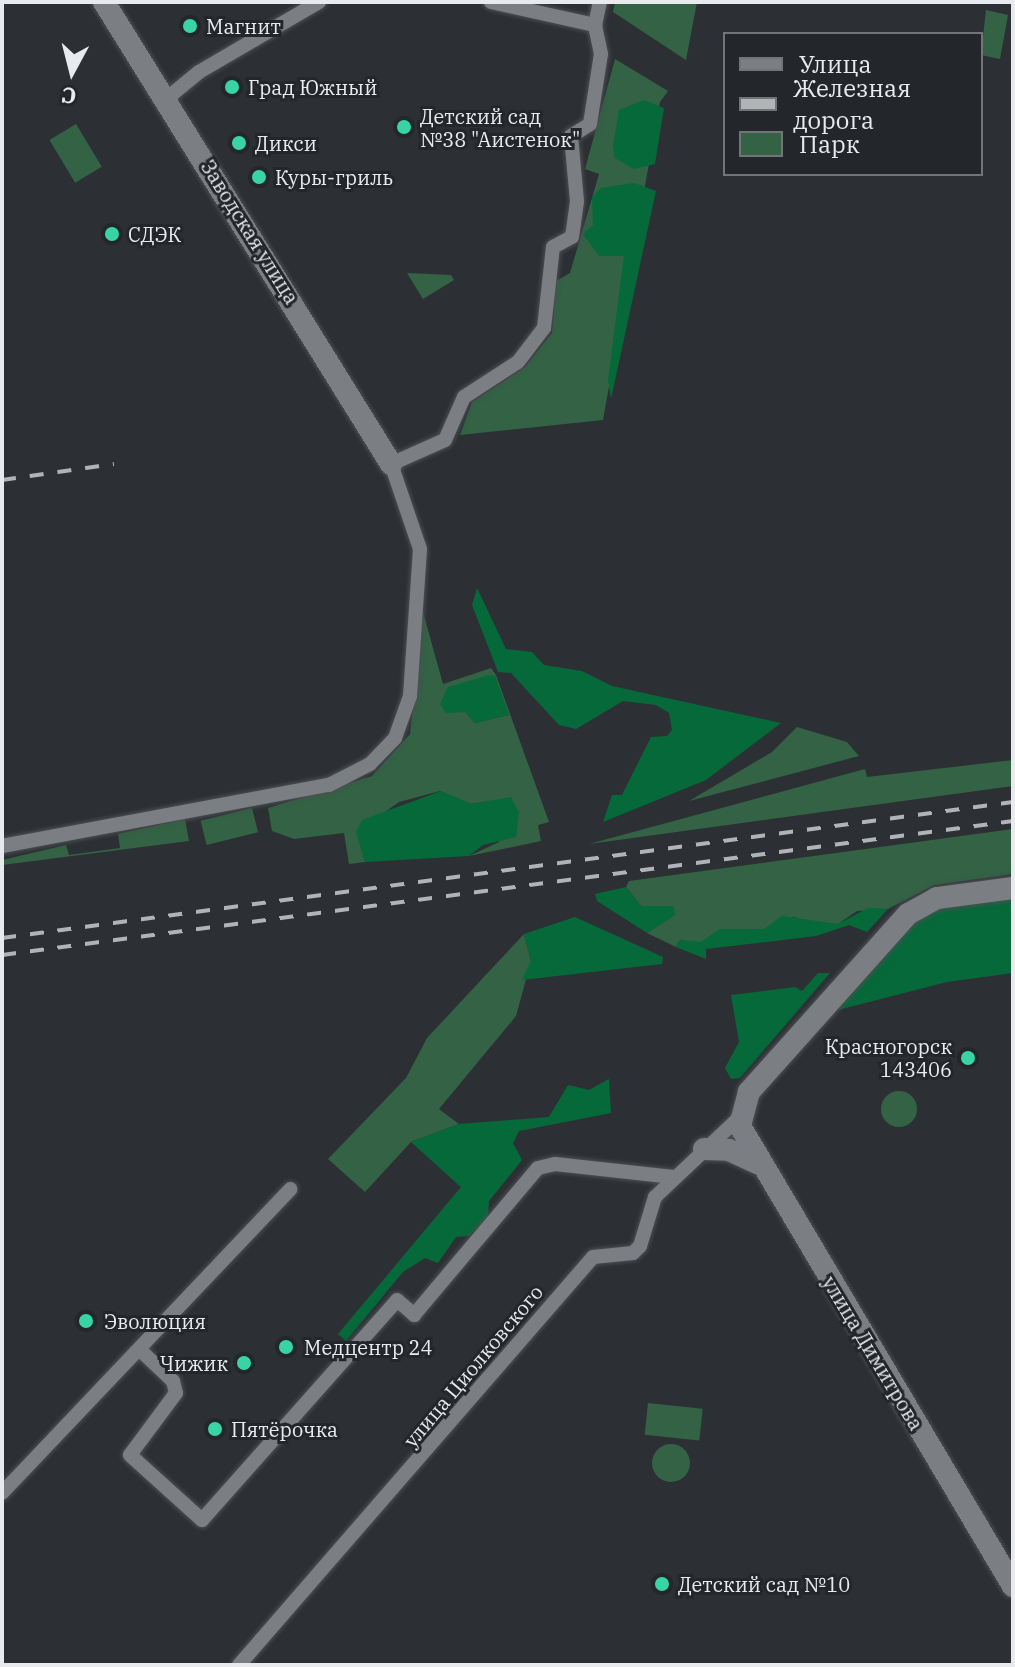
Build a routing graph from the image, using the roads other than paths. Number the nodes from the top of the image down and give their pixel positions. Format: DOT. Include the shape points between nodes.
graph roads {
  1 [pos="104,2"];
  2 [pos="319,2"];
  3 [pos="491,2"];
  4 [pos="600,2"];
  5 [pos="595,25"];
  6 [pos="165,100"];
  7 [pos="391,464"];
  8 [pos="2,846"];
  9 [pos="1013,888"];
  10 [pos="740,1117"];
  11 [pos="704,1149"];
  12 [pos="757,1163"];
  13 [pos="673,1177"];
  14 [pos="290,1189"];
  15 [pos="140,1350"];
  16 [pos="2,1493"];
  17 [pos="1013,1586"];
  18 [pos="239,1665"];
  1 -- 6 [label="street, Заводская улица"];
  2 -- 6 [label="street" via="199,72"];
  3 -- 5 [label="street"];
  4 -- 5 [label="street"];
  5 -- 7 [label="street" via="601,54 590,124 571,136 577,201 572,237 553,247 544,328 518,362 464,397 445,440"];
  6 -- 7 [label="street, Заводская улица"];
  7 -- 8 [label="street" via="418,530 420,575 407,713 383,753 329,785"];
  9 -- 10 [label="street" via="937,898 908,914 749,1092"];
  10 -- 11 [label="street, улица Циолковского"];
  10 -- 12 [label="street, улица Димитрова"];
  11 -- 12 [label="street" via="729,1150"];
  11 -- 13 [label="street, улица Циолковского"];
  12 -- 17 [label="street, улица Димитрова"];
  13 -- 15 [label="street" via="555,1164 538,1168 414,1315 397,1300 202,1520 130,1455 176,1393 173,1381"];
  13 -- 18 [label="street, улица Циолковского" via="649,1207 640,1246 633,1253 593,1257"];
  14 -- 15 [label="street"];
  15 -- 16 [label="street"];
}
